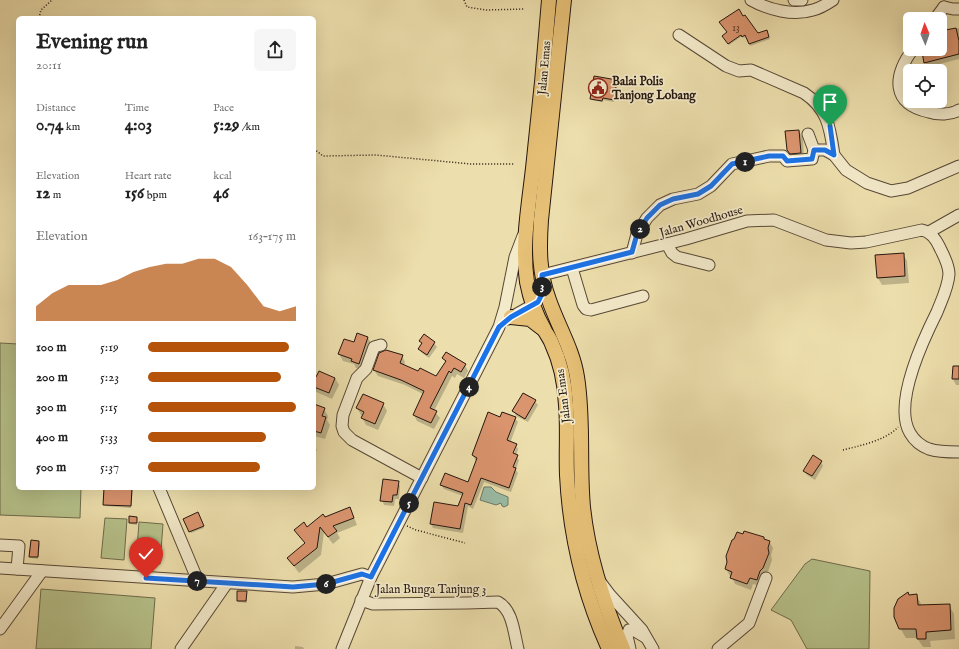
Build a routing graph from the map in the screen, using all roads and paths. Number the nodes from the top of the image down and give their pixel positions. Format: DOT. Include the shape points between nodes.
graph roads {
  1 [pos="52,0"];
  2 [pos="464,0"];
  3 [pos="549,0"];
  4 [pos="564,0"];
  5 [pos="751,0"];
  6 [pos="794,0"];
  7 [pos="802,0"];
  8 [pos="833,0"];
  9 [pos="941,3"];
  10 [pos="525,9"];
  11 [pos="959,9"];
  12 [pos="40,16"];
  13 [pos="679,36"];
  14 [pos="908,56"];
  15 [pos="959,110"];
  16 [pos="808,134"];
  17 [pos="814,150"];
  18 [pos="316,151"];
  19 [pos="834,155"];
  20 [pos="514,164"];
  21 [pos="959,166"];
  22 [pos="959,215"];
  23 [pos="527,227"];
  24 [pos="929,232"];
  25 [pos="667,244"];
  26 [pos="632,252"];
  27 [pos="709,265"];
  28 [pos="572,268"];
  29 [pos="542,275"];
  30 [pos="643,296"];
  31 [pos="533,305"];
  32 [pos="511,317"];
  33 [pos="499,327"];
  34 [pos="544,329"];
  35 [pos="381,345"];
  36 [pos="904,414"];
  37 [pos="843,450"];
  38 [pos="959,452"];
  39 [pos="422,478"];
  40 [pos="160,490"];
  41 [pos="400,522"];
  42 [pos="465,543"];
  43 [pos="0,545"];
  44 [pos="0,568"];
  45 [pos="18,569"];
  46 [pos="42,571"];
  47 [pos="371,577"];
  48 [pos="766,578"];
  49 [pos="598,579"];
  50 [pos="198,581"];
  51 [pos="227,583"];
  52 [pos="360,600"];
  53 [pos="0,629"];
  54 [pos="647,639"];
  55 [pos="181,649"];
  56 [pos="342,649"];
  57 [pos="518,649"];
  58 [pos="609,649"];
  59 [pos="623,649"];
  60 [pos="630,649"];
  61 [pos="653,649"];
  62 [pos="718,649"];
  1 -- 12 [label="path" via="41,10"];
  2 -- 10 [label="path" via="467,7 486,10"];
  3 -- 23 [label="main road, Jalan Emas"];
  4 -- 29 [label="main road, Jalan Emas" via="541,220 539,250"];
  5 -- 8 [label="street" via="775,10 796,12 814,10"];
  6 -- 7 [label="street"];
  9 -- 11 [label="street"];
  13 -- 19 [label="street" via="726,66 739,71 751,70 812,98 822,109 830,126"];
  14 -- 15 [label="street" via="898,78 905,102 920,110 936,114 955,113"];
  16 -- 17 [label="street"];
  17 -- 19 [label="street" via="825,150"];
  17 -- 26 [label="street" via="812,159 787,161 783,156 769,156 732,164 711,186 698,194 673,199 660,205 647,218 637,234"];
  18 -- 20 [label="path" via="323,156 376,155 471,164"];
  19 -- 21 [label="street" via="846,170 867,183 891,192 908,188"];
  22 -- 24 [label="street"];
  23 -- 31 [label="main road, Jalan Emas" via="527,284"];
  23 -- 33 [label="street" via="515,257"];
  24 -- 25 [label="street, Jalan Woodhouse" via="922,230 866,242 838,242 826,240 774,220 759,219 747,220"];
  24 -- 36 [label="street" via="945,257 949,273 948,284 915,363 907,390"];
  25 -- 26 [label="street, Jalan Woodhouse"];
  25 -- 27 [label="street" via="677,257"];
  26 -- 28 [label="street, Jalan Woodhouse"];
  28 -- 29 [label="street, Jalan Woodhouse"];
  28 -- 30 [label="street" via="582,305 586,309 591,310"];
  29 -- 31 [label="main road" via="542,294"];
  29 -- 49 [label="main road, Jalan Emas" via="577,376 583,507"];
  31 -- 32 [label="street"];
  31 -- 34 [label="main road, Jalan Emas"];
  32 -- 33 [label="street"];
  32 -- 34 [label="main road" via="530,319"];
  33 -- 39 [label="street"];
  34 -- 58 [label="main road, Jalan Emas" via="557,356 564,389 567,476 575,544 584,584"];
  35 -- 39 [label="street" via="374,347 366,369 357,378 343,415 342,426 352,440"];
  36 -- 37 [label="path" via="898,428 887,436"];
  36 -- 38 [label="street" via="911,435 922,445 928,449"];
  39 -- 41 [label="street"];
  40 -- 50 [label="street"];
  41 -- 42 [label="path" via="416,530"];
  41 -- 47 [label="street"];
  43 -- 45 [label="street" via="19,546"];
  44 -- 45 [label="street"];
  45 -- 46 [label="street"];
  46 -- 50 [label="street"];
  46 -- 53 [label="street"];
  47 -- 51 [label="street" via="362,574 326,584 293,587"];
  47 -- 52 [label="street"];
  48 -- 62 [label="street" via="749,623"];
  49 -- 54 [label="street"];
  49 -- 59 [label="main road, Jalan Emas" via="608,614"];
  50 -- 51 [label="street"];
  51 -- 55 [label="street"];
  52 -- 56 [label="street"];
  52 -- 57 [label="street, Jalan Bunga Tanjung 3" via="373,604 498,602 510,615"];
  54 -- 60 [label="street" via="629,630 627,636"];
  54 -- 61 [label="street"];
}
